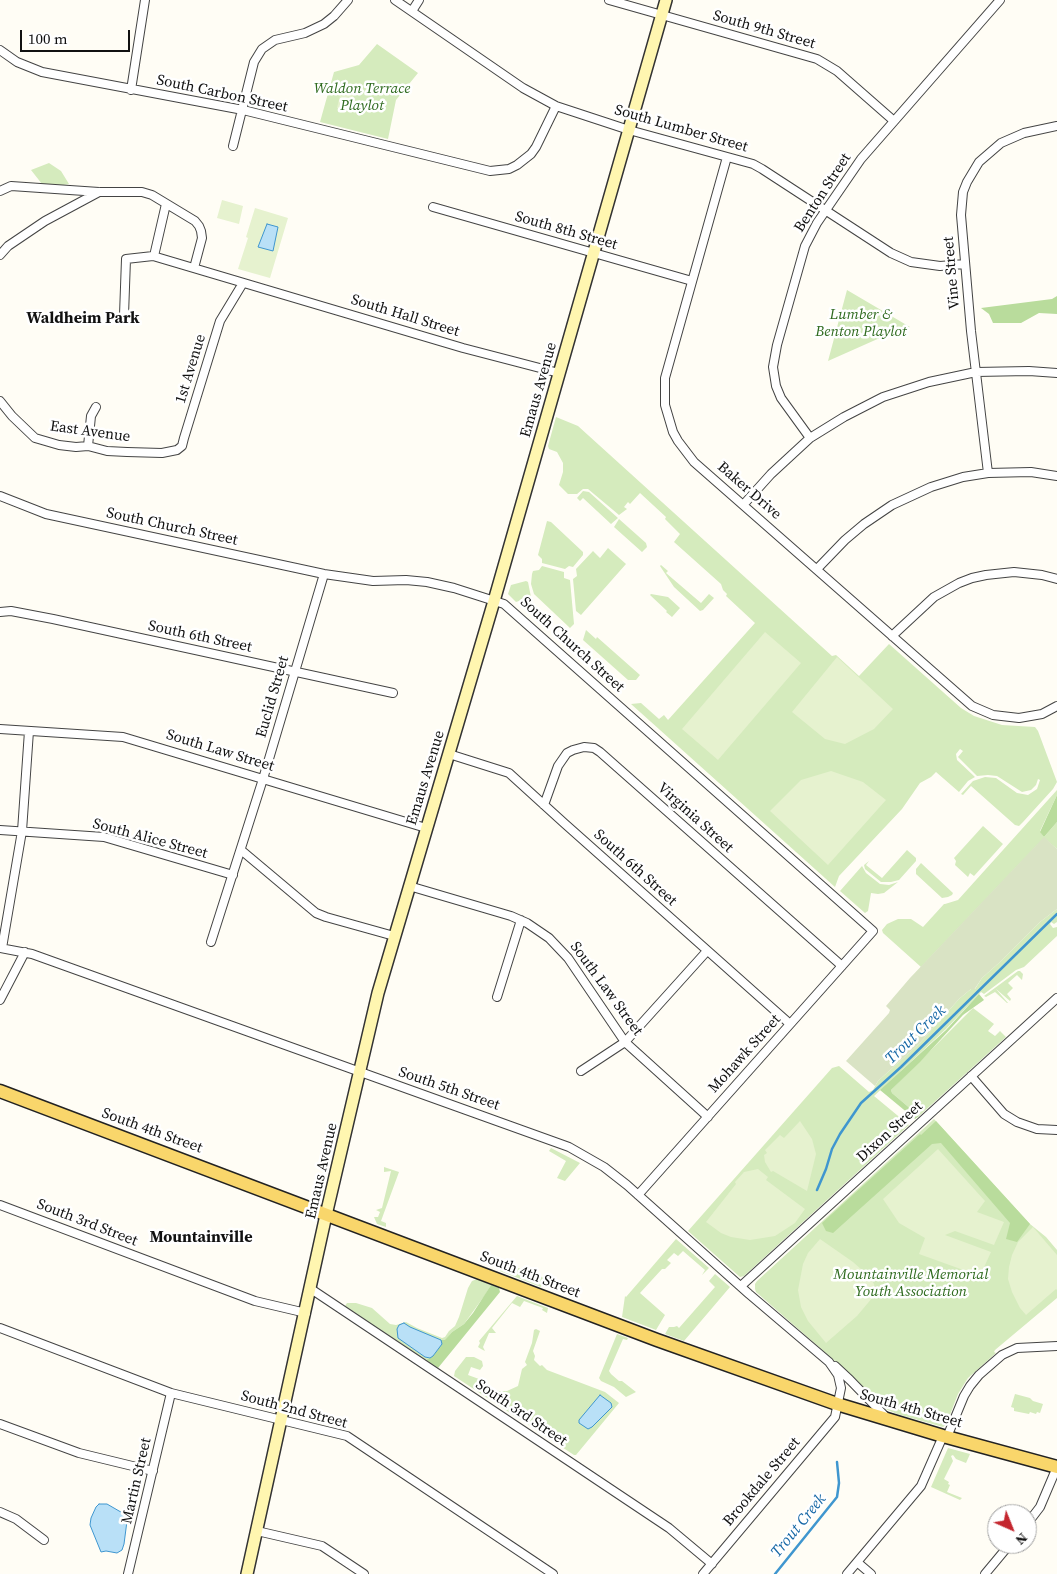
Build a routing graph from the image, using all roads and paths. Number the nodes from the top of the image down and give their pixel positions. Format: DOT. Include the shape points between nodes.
graph roads {
  1 [pos="145,0"];
  2 [pos="348,0"];
  3 [pos="395,0"];
  4 [pos="419,0"];
  5 [pos="609,0"];
  6 [pos="666,0"];
  7 [pos="1000,0"];
  8 [pos="412,11"];
  9 [pos="662,15"];
  10 [pos="0,50"];
  11 [pos="130,90"];
  12 [pos="556,106"];
  13 [pos="243,110"];
  14 [pos="894,121"];
  15 [pos="1057,126"];
  16 [pos="629,130"];
  17 [pos="233,146"];
  18 [pos="727,157"];
  19 [pos="0,191"];
  20 [pos="99,192"];
  21 [pos="166,204"];
  22 [pos="433,207"];
  23 [pos="826,211"];
  24 [pos="593,253"];
  25 [pos="0,255"];
  26 [pos="154,256"];
  27 [pos="965,264"];
  28 [pos="194,268"];
  29 [pos="692,281"];
  30 [pos="243,283"];
  31 [pos="124,315"];
  32 [pos="976,372"];
  33 [pos="559,373"];
  34 [pos="1057,373"];
  35 [pos="0,401"];
  36 [pos="96,407"];
  37 [pos="810,438"];
  38 [pos="88,446"];
  39 [pos="162,453"];
  40 [pos="988,473"];
  41 [pos="1057,476"];
  42 [pos="0,496"];
  43 [pos="744,504"];
  44 [pos="817,569"];
  45 [pos="324,574"];
  46 [pos="1057,579"];
  47 [pos="494,601"];
  48 [pos="0,612"];
  49 [pos="892,636"];
  50 [pos="295,671"];
  51 [pos="393,693"];
  52 [pos="1057,706"];
  53 [pos="0,729"];
  54 [pos="29,731"];
  55 [pos="449,754"];
  56 [pos="263,779"];
  57 [pos="544,805"];
  58 [pos="426,828"];
  59 [pos="0,830"];
  60 [pos="22,831"];
  61 [pos="242,850"];
  62 [pos="233,876"];
  63 [pos="408,886"];
  64 [pos="521,920"];
  65 [pos="873,931"];
  66 [pos="394,936"];
  67 [pos="211,942"];
  68 [pos="1,948"];
  69 [pos="707,951"];
  70 [pos="25,952"];
  71 [pos="842,966"];
  72 [pos="496,997"];
  73 [pos="1057,998"];
  74 [pos="0,1000"];
  75 [pos="790,1024"];
  76 [pos="625,1042"];
  77 [pos="581,1071"];
  78 [pos="360,1072"];
  79 [pos="972,1076"];
  80 [pos="0,1090"];
  81 [pos="708,1117"];
  82 [pos="1057,1130"];
  83 [pos="638,1195"];
  84 [pos="0,1205"];
  85 [pos="326,1215"];
  86 [pos="741,1286"];
  87 [pos="311,1289"];
  88 [pos="306,1313"];
  89 [pos="0,1328"];
  90 [pos="1057,1346"];
  91 [pos="830,1362"];
  92 [pos="171,1393"];
  93 [pos="837,1404"];
  94 [pos="282,1419"];
  95 [pos="890,1421"];
  96 [pos="0,1424"];
  97 [pos="945,1437"];
  98 [pos="1057,1467"];
  99 [pos="154,1470"];
  100 [pos="1037,1511"];
  101 [pos="0,1512"];
  102 [pos="257,1531"];
  103 [pos="44,1540"];
  104 [pos="1002,1554"];
  105 [pos="857,1562"];
  106 [pos="712,1564"];
  107 [pos="128,1574"];
  108 [pos="247,1574"];
  109 [pos="364,1574"];
  110 [pos="553,1574"];
  111 [pos="703,1574"];
  112 [pos="847,1574"];
  113 [pos="872,1574"];
  114 [pos="985,1574"];
  1 -- 11 [label="street"];
  2 -- 13 [label="street" via="324,24 305,33 275,40 262,49 254,62"];
  3 -- 8 [label="street, South Lumber Street"];
  4 -- 8 [label="street"];
  5 -- 9 [label="street, South 9th Street"];
  6 -- 9 [label="main road, Emaus Avenue"];
  7 -- 14 [label="street, Benton Street"];
  8 -- 12 [label="street, South Lumber Street" via="523,88"];
  9 -- 14 [label="street, South 9th Street" via="817,60 837,71"];
  9 -- 16 [label="main road, Emaus Avenue"];
  10 -- 11 [label="street, South Carbon Street" via="17,62 42,72"];
  11 -- 13 [label="street, South Carbon Street"];
  12 -- 13 [label="street, South Carbon Street" via="531,154 509,169 490,171"];
  12 -- 16 [label="street, South Lumber Street"];
  13 -- 17 [label="street"];
  14 -- 23 [label="street, Benton Street" via="861,159"];
  15 -- 27 [label="street, Vine Street" via="1024,133 1000,143 972,171 960,215"];
  16 -- 18 [label="street, South Lumber Street"];
  16 -- 24 [label="main road, Emaus Avenue"];
  18 -- 23 [label="street, South Lumber Street" via="762,169"];
  18 -- 29 [label="street, Baker Drive"];
  19 -- 20 [label="street" via="11,186"];
  20 -- 21 [label="street" via="142,192"];
  20 -- 25 [label="street" via="45,221"];
  21 -- 26 [label="street"];
  21 -- 28 [label="street" via="195,221 201,230"];
  22 -- 24 [label="street, South 8th Street"];
  23 -- 27 [label="street, South Lumber Street" via="904,259 925,265"];
  23 -- 37 [label="street, Benton Street" via="805,246 777,345 774,367 781,398"];
  24 -- 29 [label="street, South 8th Street"];
  24 -- 33 [label="main road, Emaus Avenue"];
  26 -- 28 [label="street"];
  26 -- 31 [label="street" via="126,259"];
  27 -- 32 [label="street, Vine Street"];
  28 -- 30 [label="street"];
  29 -- 43 [label="street, Baker Drive" via="665,378 667,416 685,452"];
  30 -- 33 [label="street, South Hall Street"];
  30 -- 39 [label="street, 1st Avenue" via="220,321 182,446"];
  32 -- 34 [label="street"];
  32 -- 37 [label="street" via="929,382 884,397"];
  32 -- 40 [label="street, Vine Street"];
  33 -- 47 [label="main road, Emaus Avenue"];
  35 -- 38 [label="street, East Avenue" via="35,438 58,445"];
  36 -- 38 [label="street" via="91,416"];
  37 -- 43 [label="street"];
  38 -- 39 [label="street, East Avenue" via="107,451"];
  40 -- 41 [label="street" via="1030,472"];
  40 -- 44 [label="street" via="939,484 892,505 864,524"];
  42 -- 45 [label="street, South Church Street" via="46,514"];
  43 -- 44 [label="street, Baker Drive"];
  44 -- 49 [label="street, Baker Drive"];
  45 -- 47 [label="street, South Church Street" via="357,580 427,582"];
  45 -- 50 [label="street, Euclid Street"];
  46 -- 49 [label="street" via="1014,572 972,578 934,597"];
  47 -- 55 [label="main road, Emaus Avenue"];
  47 -- 65 [label="street, South Church Street" via="511,610"];
  48 -- 50 [label="street, South 6th Street" via="53,619"];
  49 -- 52 [label="street, Baker Drive" via="972,706 988,713 1019,718 1042,714"];
  50 -- 51 [label="street, South 6th Street"];
  50 -- 56 [label="street, Euclid Street"];
  53 -- 54 [label="street, South Law Street"];
  54 -- 56 [label="street, South Law Street" via="123,737"];
  54 -- 60 [label="street"];
  55 -- 57 [label="street, South 6th Street" via="509,772"];
  55 -- 58 [label="main road, Emaus Avenue"];
  56 -- 58 [label="street, South Law Street"];
  56 -- 61 [label="street, Euclid Street"];
  57 -- 69 [label="street, South 6th Street"];
  57 -- 71 [label="street, Virginia Street" via="558,766 567,753 584,747 600,752"];
  58 -- 63 [label="main road, Emaus Avenue"];
  59 -- 60 [label="street, South Alice Street"];
  60 -- 62 [label="street, South Alice Street" via="104,837"];
  60 -- 68 [label="street"];
  61 -- 62 [label="street, Euclid Street"];
  61 -- 66 [label="street" via="316,912"];
  62 -- 67 [label="street, Euclid Street"];
  63 -- 64 [label="street, South Law Street"];
  63 -- 66 [label="main road, Emaus Avenue"];
  64 -- 72 [label="street"];
  64 -- 76 [label="street, South Law Street" via="549,938 567,957"];
  65 -- 71 [label="street, Mohawk Street"];
  66 -- 78 [label="main road, Emaus Avenue"];
  68 -- 70 [label="street, South 5th Street"];
  69 -- 75 [label="street, South 6th Street"];
  69 -- 76 [label="street"];
  70 -- 74 [label="street"];
  70 -- 78 [label="street, South 5th Street"];
  71 -- 75 [label="street, Mohawk Street"];
  73 -- 79 [label="street, Dixon Street"];
  75 -- 81 [label="street, Mohawk Street"];
  76 -- 77 [label="street"];
  76 -- 81 [label="street, South Law Street"];
  78 -- 83 [label="street, South 5th Street" via="569,1147 609,1171"];
  78 -- 85 [label="main road, Emaus Avenue"];
  79 -- 82 [label="street" via="1004,1114 1037,1129"];
  79 -- 86 [label="street, Dixon Street"];
  80 -- 85 [label="main road, South 4th Street"];
  81 -- 83 [label="street, Mohawk Street"];
  83 -- 86 [label="street, South 5th Street"];
  84 -- 88 [label="street, South 3rd Street" via="255,1302"];
  85 -- 87 [label="main road, Emaus Avenue"];
  85 -- 93 [label="main road, South 4th Street"];
  86 -- 91 [label="street, South 5th Street"];
  87 -- 88 [label="main road, Emaus Avenue"];
  87 -- 106 [label="street, South 3rd Street" via="669,1528"];
  88 -- 94 [label="main road, Emaus Avenue"];
  89 -- 92 [label="street, South 2nd Street"];
  90 -- 97 [label="street" via="1017,1348 1002,1355 970,1386"];
  91 -- 93 [label="street, South 5th Street" via="841,1388"];
  91 -- 95 [label="street, South 5th Street"];
  92 -- 94 [label="street, South 2nd Street"];
  92 -- 99 [label="street, Martin Street"];
  93 -- 95 [label="main road, South 4th Street"];
  93 -- 106 [label="street, Brookdale Street" via="835,1416"];
  94 -- 102 [label="main road, Emaus Avenue"];
  94 -- 110 [label="street, South 2nd Street" via="347,1436"];
  95 -- 97 [label="main road, South 4th Street"];
  96 -- 99 [label="street" via="79,1453"];
  97 -- 98 [label="main road, South 4th Street"];
  97 -- 105 [label="street" via="921,1486"];
  98 -- 100 [label="street"];
  99 -- 107 [label="street, Martin Street"];
  101 -- 103 [label="street" via="16,1519"];
  102 -- 108 [label="main road, Emaus Avenue"];
  102 -- 109 [label="street" via="322,1546"];
  104 -- 114 [label="street"];
  105 -- 112 [label="street"];
  105 -- 113 [label="street"];
  106 -- 111 [label="street, Brookdale Street"];
}
